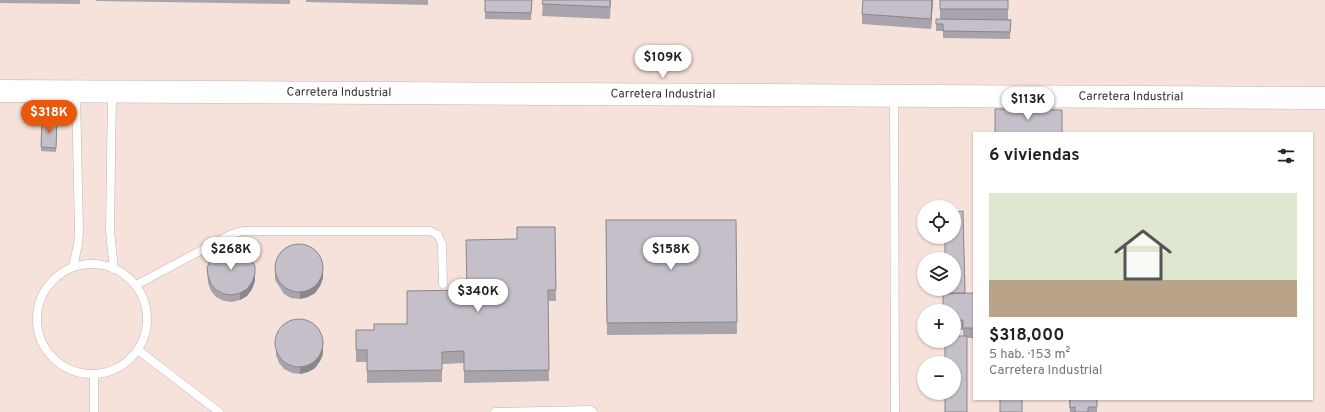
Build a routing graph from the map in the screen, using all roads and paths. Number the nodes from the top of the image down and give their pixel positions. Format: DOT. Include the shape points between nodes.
graph roads {
  1 [pos="0,92"];
  2 [pos="76,93"];
  3 [pos="112,93"];
  4 [pos="894,97"];
  5 [pos="1325,98"];
  6 [pos="73,267"];
  7 [pos="114,269"];
  8 [pos="443,284"];
  9 [pos="136,285"];
  10 [pos="138,350"];
  11 [pos="94,375"];
  12 [pos="94,412"];
  13 [pos="219,412"];
  14 [pos="495,412"];
  15 [pos="594,412"];
  16 [pos="895,412"];
  1 -- 2 [label="main road, Carretera Industrial"];
  2 -- 3 [label="main road, Carretera Industrial"];
  2 -- 6 [label="lane" via="79,232"];
  3 -- 4 [label="main road, Carretera Industrial"];
  3 -- 7 [label="lane" via="110,231"];
  4 -- 5 [label="main road, Carretera Industrial"];
  4 -- 16 [label="lane"];
  6 -- 7 [label="lane" via="90,264"];
  6 -- 11 [label="lane" via="58,276 46,288 39,304 37,321 40,339 49,354 61,366 77,373"];
  7 -- 9 [label="lane"];
  8 -- 9 [label="lane" via="442,244 438,235 430,231 243,231 232,234"];
  9 -- 10 [label="lane" via="144,301 147,318 145,335"];
  10 -- 11 [label="lane" via="116,369"];
  10 -- 13 [label="lane"];
  11 -- 12 [label="lane"];
  14 -- 15 [label="lane"];
}
